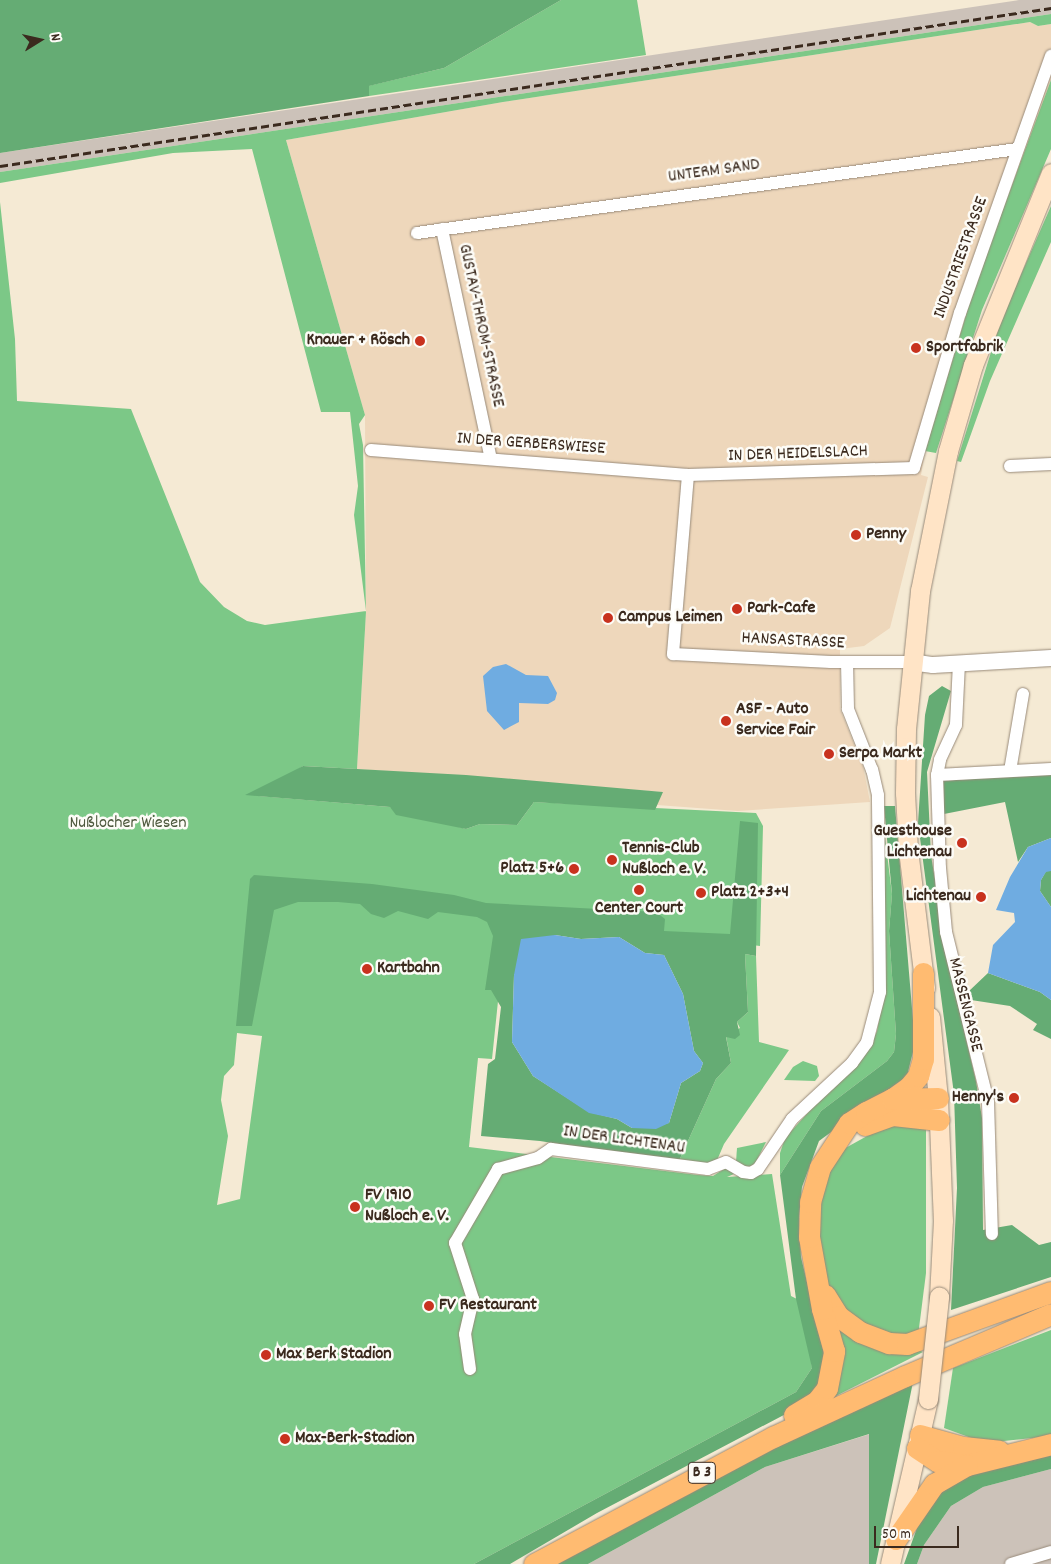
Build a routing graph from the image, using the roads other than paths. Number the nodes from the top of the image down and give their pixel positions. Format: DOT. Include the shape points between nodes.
graph roads {
  1 [pos="1051,56"];
  2 [pos="1017,149"];
  3 [pos="1051,173"];
  4 [pos="442,229"];
  5 [pos="417,233"];
  6 [pos="371,450"];
  7 [pos="492,459"];
  8 [pos="1051,464"];
  9 [pos="1010,466"];
  10 [pos="909,470"];
  11 [pos="688,475"];
  12 [pos="1051,658"];
  13 [pos="911,662"];
  14 [pos="847,663"];
  15 [pos="959,663"];
  16 [pos="1023,694"];
  17 [pos="1051,768"];
  18 [pos="1010,771"];
  19 [pos="937,775"];
  20 [pos="923,973"];
  21 [pos="938,1098"];
  22 [pos="892,1099"];
  23 [pos="939,1120"];
  24 [pos="838,1138"];
  25 [pos="992,1234"];
  26 [pos="814,1269"];
  27 [pos="1051,1292"];
  28 [pos="1051,1314"];
  29 [pos="470,1368"];
  30 [pos="773,1437"];
  31 [pos="919,1442"];
  32 [pos="1051,1444"];
  33 [pos="1017,1452"];
  34 [pos="967,1465"];
  35 [pos="896,1538"];
  36 [pos="1051,1552"];
  37 [pos="534,1564"];
  38 [pos="890,1564"];
  39 [pos="1011,1564"];
  1 -- 2 [label="street, INDUSTRIESTRASSE"];
  2 -- 4 [label="street, UNTERM SAND"];
  2 -- 10 [label="street, INDUSTRIESTRASSE" via="960,313 918,462"];
  3 -- 13 [label="main road" via="994,307 948,450 926,550"];
  4 -- 5 [label="street, UNTERM SAND"];
  4 -- 7 [label="street, GUSTAV-THROM-STRASSE"];
  6 -- 7 [label="street, IN DER GERBERSWIESE"];
  7 -- 11 [label="street, IN DER GERBERSWIESE"];
  8 -- 9 [label="street"];
  10 -- 11 [label="street, IN DER HEIDELSLACH"];
  11 -- 14 [label="street, HANSASTRASSE" via="672,654"];
  12 -- 15 [label="street"];
  13 -- 14 [label="street, HANSASTRASSE"];
  13 -- 15 [label="street"];
  13 -- 20 [label="main road" via="905,793 908,850"];
  14 -- 29 [label="street, IN DER LICHTENAU" via="848,709 872,770 878,795 880,992 867,1042 852,1063 801,1108 758,1169 751,1173 726,1162 708,1169 551,1149 538,1158 498,1169 455,1243 473,1299 465,1334"];
  15 -- 19 [label="street, MASSENGASSE" via="956,725 940,760"];
  16 -- 18 [label="street"];
  17 -- 18 [label="street"];
  18 -- 19 [label="street"];
  19 -- 25 [label="street, MASSENGASSE" via="945,929 988,1102"];
  20 -- 21 [label="main road"];
  20 -- 22 [label="highway" via="923,1059 918,1076"];
  21 -- 22 [label="highway"];
  21 -- 23 [label="main road"];
  22 -- 24 [label="highway" via="849,1123"];
  23 -- 24 [label="highway" via="893,1115"];
  23 -- 31 [label="main road, bridge" via="943,1220 940,1297 928,1399"];
  24 -- 26 [label="highway" via="820,1167 810,1202 809,1238"];
  26 -- 27 [label="highway" via="838,1316 866,1335 889,1343 919,1342"];
  26 -- 30 [label="highway" via="834,1351 831,1374 817,1402 789,1418"];
  28 -- 30 [label="highway, B 3"];
  30 -- 37 [label="highway, B 3"];
  31 -- 33 [label="highway"];
  31 -- 34 [label="highway" via="937,1460"];
  31 -- 35 [label="main road"];
  32 -- 33 [label="highway"];
  33 -- 34 [label="highway"];
  34 -- 35 [label="highway" via="934,1484"];
  35 -- 38 [label="main road"];
  36 -- 39 [label="street"];
}
